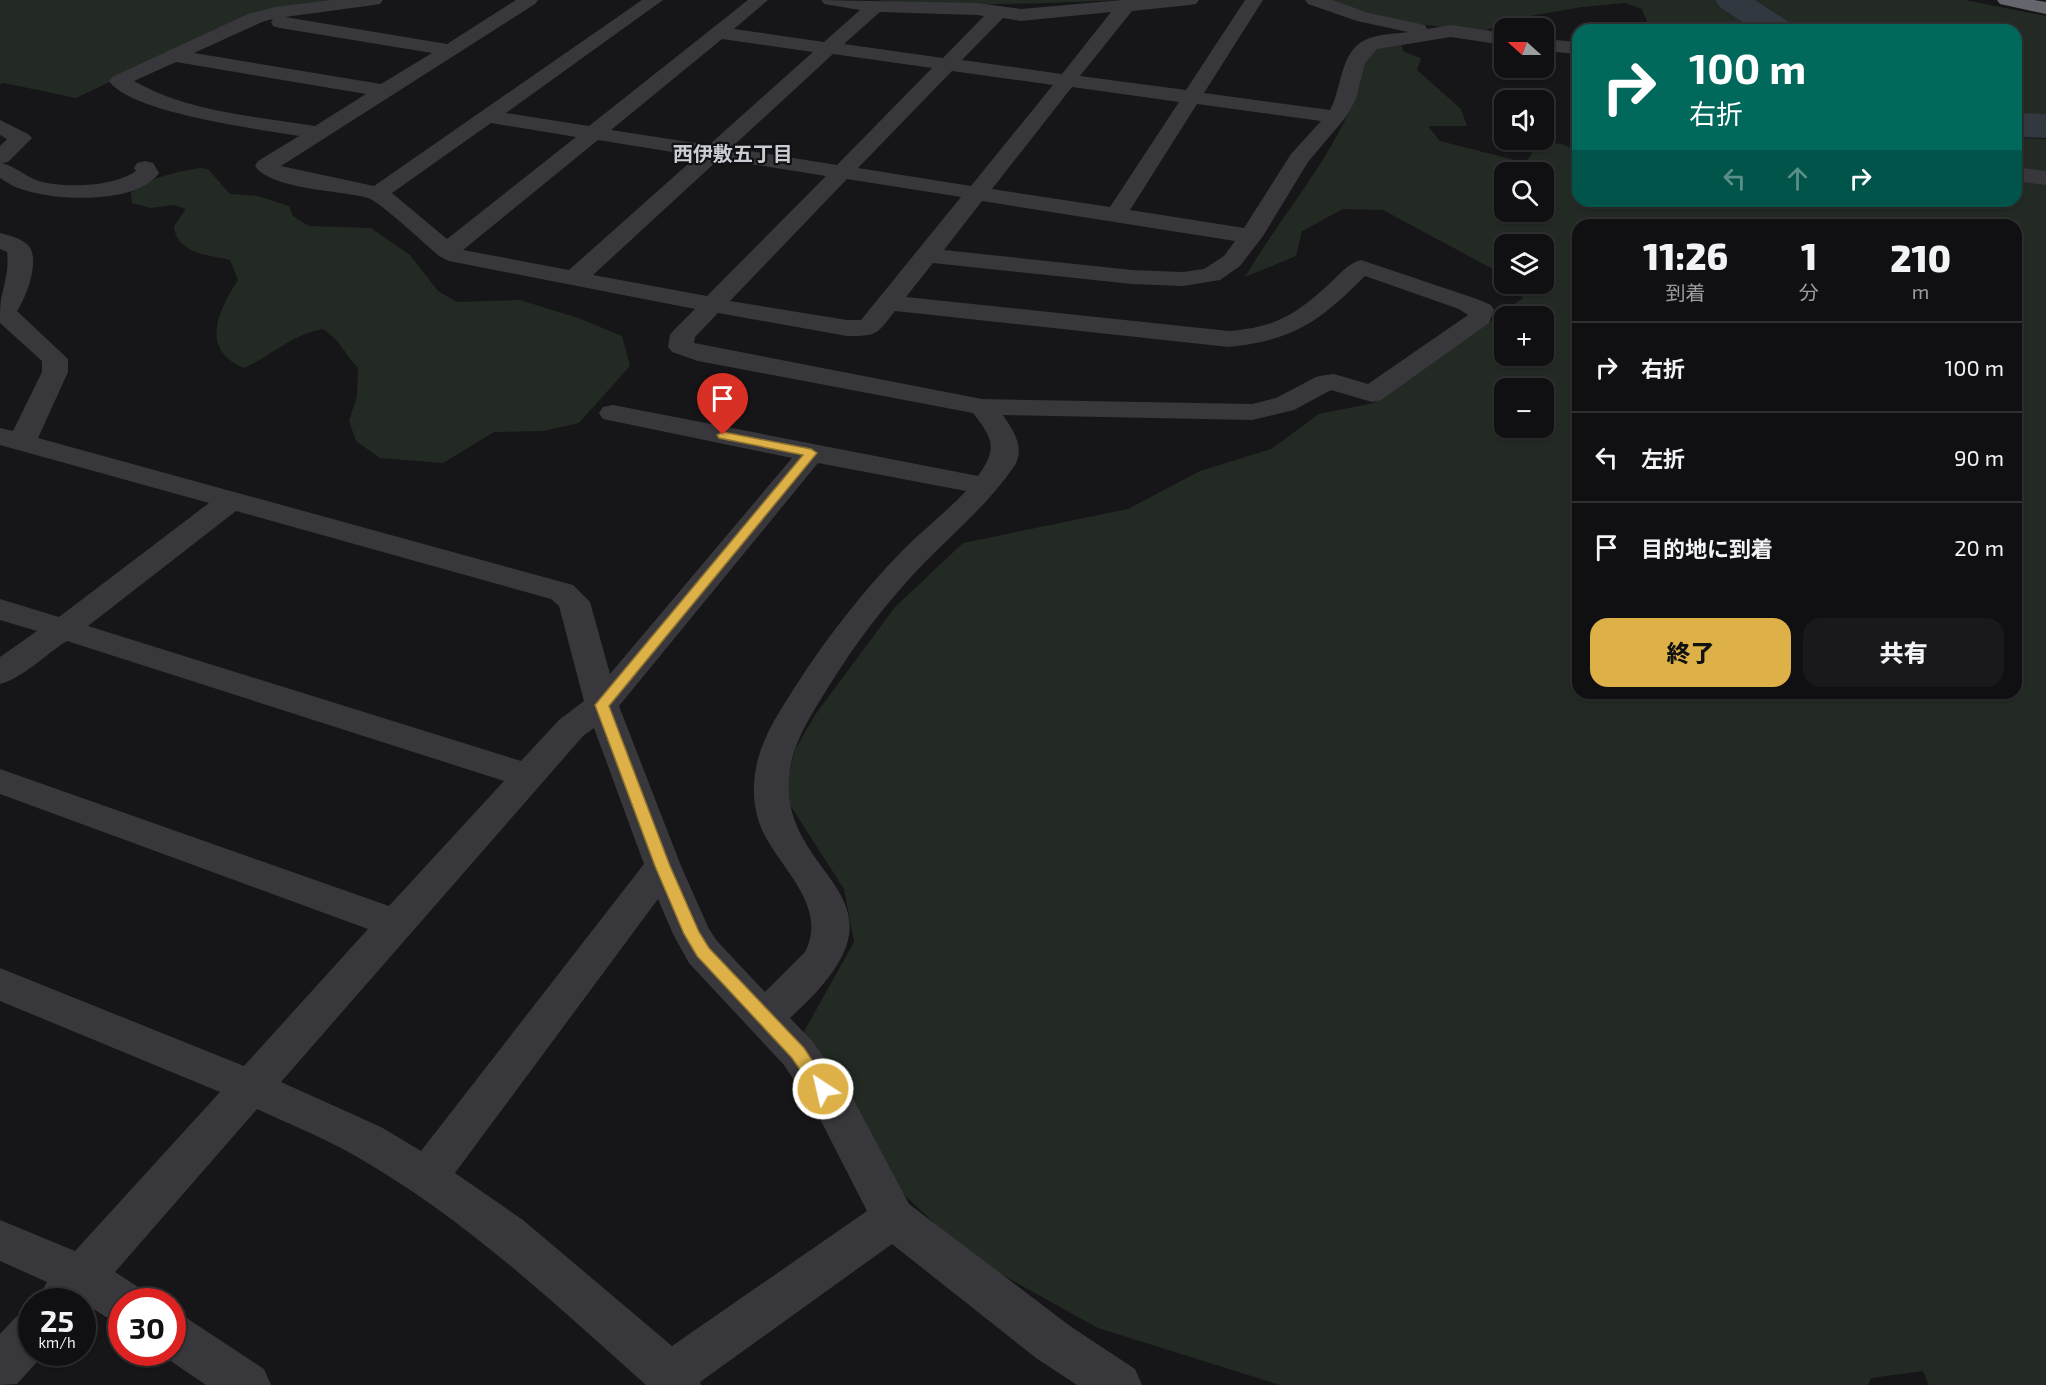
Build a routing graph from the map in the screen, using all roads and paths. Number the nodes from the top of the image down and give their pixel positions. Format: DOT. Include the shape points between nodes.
graph roads {
  1 [pos="374,0"];
  2 [pos="529,0"];
  3 [pos="654,0"];
  4 [pos="759,0"];
  5 [pos="830,0"];
  6 [pos="1190,0"];
  7 [pos="1254,0"];
  8 [pos="1314,0"];
  9 [pos="2006,0"];
  10 [pos="1128,4"];
  11 [pos="875,6"];
  12 [pos="2046,8"];
  13 [pos="998,12"];
  14 [pos="255,18"];
  15 [pos="718,33"];
  16 [pos="1431,33"];
  17 [pos="1494,37"];
  18 [pos="1554,46"];
  19 [pos="1572,47"];
  20 [pos="828,48"];
  21 [pos="450,50"];
  22 [pos="174,56"];
  23 [pos="948,64"];
  24 [pos="1067,80"];
  25 [pos="384,91"];
  26 [pos="1191,97"];
  27 [pos="490,117"];
  28 [pos="1336,117"];
  29 [pos="0,126"];
  30 [pos="318,133"];
  31 [pos="594,133"];
  32 [pos="714,152"];
  33 [pos="0,157"];
  34 [pos="145,168"];
  35 [pos="0,169"];
  36 [pos="843,172"];
  37 [pos="2022,175"];
  38 [pos="2046,178"];
  39 [pos="378,193"];
  40 [pos="976,193"];
  41 [pos="1116,215"];
  42 [pos="1251,236"];
  43 [pos="0,240"];
  44 [pos="447,250"];
  45 [pos="927,255"];
  46 [pos="574,279"];
  47 [pos="888,303"];
  48 [pos="713,305"];
  49 [pos="1,313"];
  50 [pos="982,407"];
  51 [pos="613,413"];
  52 [pos="11,439"];
  53 [pos="811,453"];
  54 [pos="986,486"];
  55 [pos="231,500"];
  56 [pos="0,609"];
  57 [pos="64,629"];
  58 [pos="0,673"];
  59 [pos="602,705"];
  60 [pos="528,776"];
  61 [pos="0,781"];
  62 [pos="663,866"];
  63 [pos="396,924"];
  64 [pos="0,984"];
  65 [pos="765,1017"];
  66 [pos="251,1087"];
  67 [pos="427,1177"];
  68 [pos="893,1218"];
  69 [pos="0,1240"];
  70 [pos="70,1288"];
  71 [pos="72,1288"];
  72 [pos="186,1344"];
  73 [pos="18,1348"];
  74 [pos="0,1368"];
  75 [pos="673,1380"];
  76 [pos="247,1385"];
  77 [pos="1119,1385"];
  1 -- 14 [label="street"];
  2 -- 21 [label="street"];
  3 -- 27 [label="street"];
  4 -- 15 [label="street"];
  5 -- 11 [label="street"];
  6 -- 10 [label="street"];
  7 -- 26 [label="street"];
  8 -- 16 [label="street"];
  9 -- 12 [label="highway"];
  10 -- 13 [label="street" via="1041,14"];
  10 -- 24 [label="street"];
  11 -- 13 [label="street"];
  11 -- 20 [label="street"];
  13 -- 23 [label="street"];
  14 -- 21 [label="street"];
  14 -- 22 [label="street"];
  15 -- 20 [label="street"];
  15 -- 31 [label="street"];
  16 -- 17 [label="street" via="1451,31"];
  16 -- 28 [label="street" via="1371,44 1363,51 1355,62 1346,99"];
  18 -- 19 [label="street"];
  20 -- 23 [label="street"];
  20 -- 32 [label="street"];
  21 -- 25 [label="street"];
  22 -- 25 [label="street"];
  22 -- 30 [label="street" via="119,81 135,92 191,110"];
  23 -- 24 [label="street"];
  23 -- 36 [label="street"];
  24 -- 26 [label="street"];
  24 -- 40 [label="street"];
  25 -- 30 [label="street"];
  26 -- 28 [label="street"];
  26 -- 41 [label="street"];
  27 -- 31 [label="street"];
  27 -- 39 [label="street"];
  28 -- 42 [label="street" via="1299,159"];
  29 -- 33 [label="street" via="21,138"];
  30 -- 39 [label="street" via="266,166 278,174"];
  31 -- 32 [label="street"];
  31 -- 44 [label="street"];
  32 -- 36 [label="street"];
  32 -- 46 [label="street"];
  34 -- 35 [label="street" via="148,173 142,180 84,190 28,184"];
  36 -- 40 [label="street"];
  36 -- 48 [label="street"];
  37 -- 38 [label="street"];
  39 -- 44 [label="street"];
  40 -- 41 [label="street"];
  40 -- 45 [label="street"];
  41 -- 42 [label="street"];
  42 -- 45 [label="street" via="1232,261 1211,275 1183,279"];
  43 -- 49 [label="street" via="18,248 21,267 16,295"];
  44 -- 46 [label="street" via="457,256"];
  45 -- 47 [label="street"];
  46 -- 48 [label="street"];
  47 -- 48 [label="street" via="868,328 847,328"];
  47 -- 50 [label="street" via="1229,339 1283,329 1334,294 1361,267 1482,310 1480,318 1372,394 1334,382 1325,383 1285,404 1251,412"];
  48 -- 50 [label="street" via="683,335 681,347"];
  49 -- 52 [label="street" via="55,358 56,372"];
  50 -- 54 [label="street" via="1003,434 1004,459"];
  51 -- 53 [label="street"];
  52 -- 55 [label="street"];
  53 -- 54 [label="street"];
  53 -- 59 [label="street"];
  54 -- 65 [label="street" via="975,502 916,554 874,600 819,675 786,730 772,767 772,803 782,834 814,880 832,916 831,933 820,961"];
  55 -- 57 [label="street"];
  55 -- 59 [label="street" via="561,592 573,603"];
  56 -- 57 [label="street"];
  57 -- 58 [label="street"];
  57 -- 60 [label="street"];
  59 -- 60 [label="street" via="571,728"];
  59 -- 62 [label="street"];
  60 -- 63 [label="street"];
  61 -- 63 [label="street"];
  62 -- 65 [label="street" via="703,952"];
  62 -- 67 [label="street"];
  63 -- 66 [label="street"];
  64 -- 66 [label="street"];
  65 -- 68 [label="street" via="798,1053 835,1106"];
  66 -- 67 [label="street" via="366,1140"];
  66 -- 71 [label="street"];
  67 -- 75 [label="street" via="507,1234"];
  68 -- 75 [label="street"];
  68 -- 77 [label="street" via="1053,1342"];
  69 -- 70 [label="street"];
  72 -- 76 [label="street"];
  73 -- 74 [label="street"];
}
